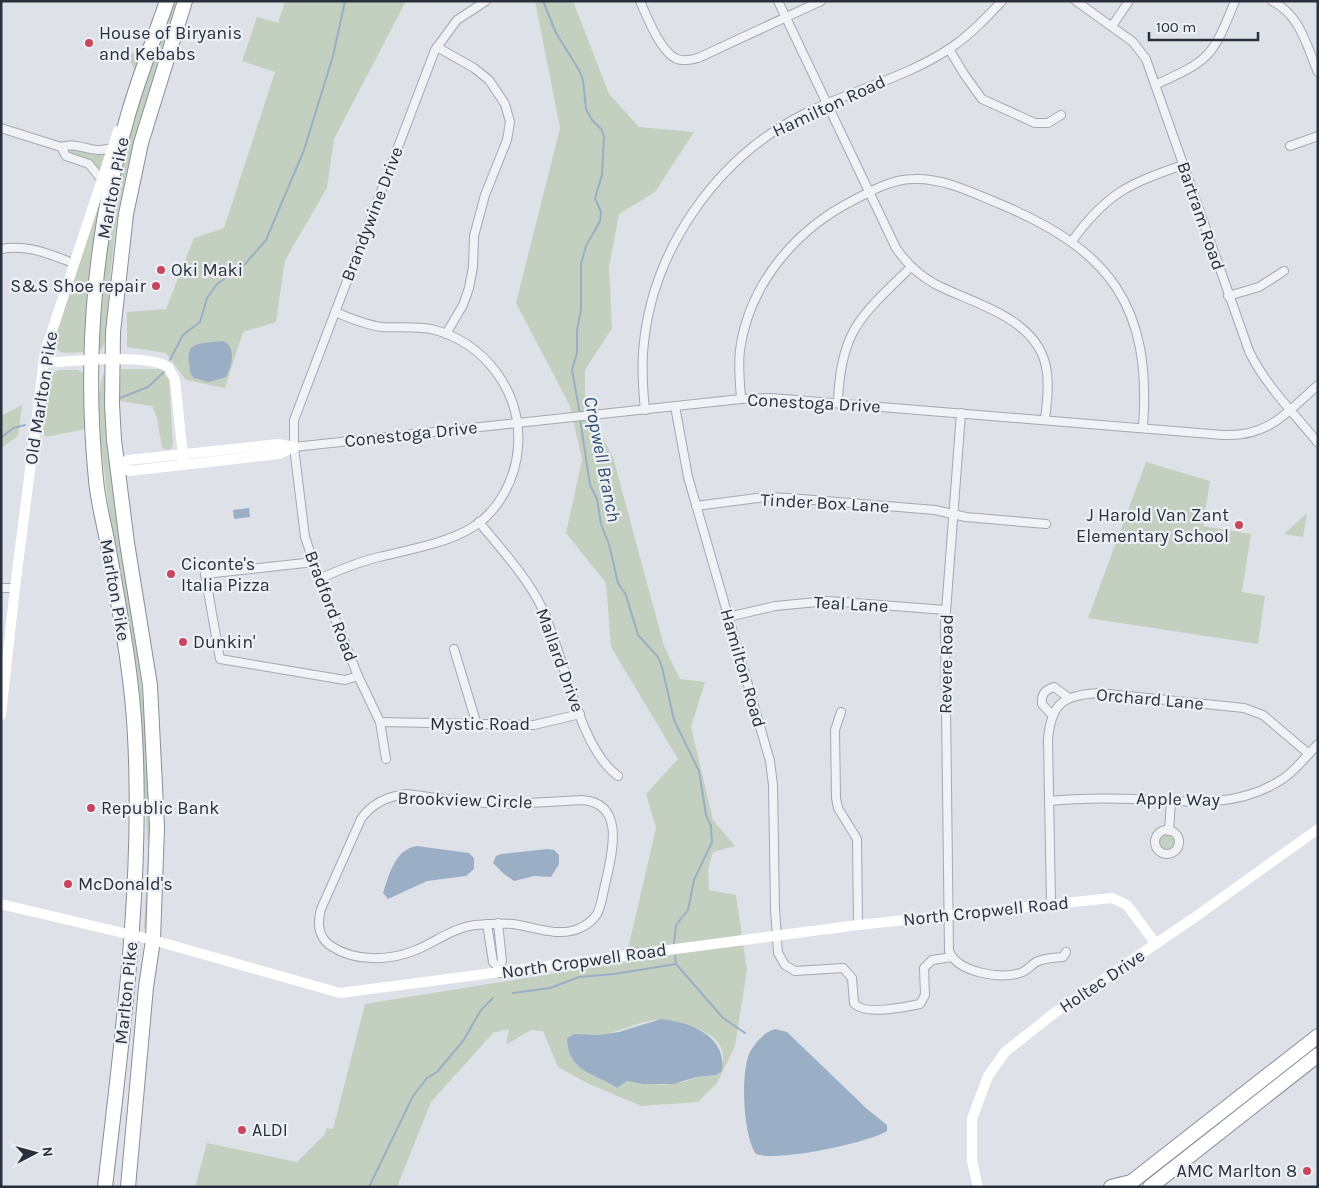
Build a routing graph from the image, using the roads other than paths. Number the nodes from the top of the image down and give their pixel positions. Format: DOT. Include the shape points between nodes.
graph roads {
  1 [pos="167,1"];
  2 [pos="185,1"];
  3 [pos="486,1"];
  4 [pos="640,1"];
  5 [pos="778,1"];
  6 [pos="821,1"];
  7 [pos="1002,1"];
  8 [pos="1076,1"];
  9 [pos="1130,1"];
  10 [pos="1236,1"];
  11 [pos="1272,1"];
  12 [pos="785,17"];
  13 [pos="1112,26"];
  14 [pos="437,47"];
  15 [pos="949,49"];
  16 [pos="1318,72"];
  17 [pos="1154,85"];
  18 [pos="135,93"];
  19 [pos="827,104"];
  20 [pos="1061,115"];
  21 [pos="1,128"];
  22 [pos="1318,136"];
  23 [pos="1290,146"];
  24 [pos="61,147"];
  25 [pos="112,148"];
  26 [pos="1183,165"];
  27 [pos="101,178"];
  28 [pos="869,193"];
  29 [pos="1072,241"];
  30 [pos="1,249"];
  31 [pos="73,262"];
  32 [pos="911,267"];
  33 [pos="1284,271"];
  34 [pos="1228,296"];
  35 [pos="335,312"];
  36 [pos="446,334"];
  37 [pos="113,359"];
  38 [pos="91,360"];
  39 [pos="43,363"];
  40 [pos="1318,385"];
  41 [pos="740,399"];
  42 [pos="838,403"];
  43 [pos="675,406"];
  44 [pos="645,410"];
  45 [pos="1291,410"];
  46 [pos="961,413"];
  47 [pos="1045,419"];
  48 [pos="516,424"];
  49 [pos="1144,427"];
  50 [pos="1318,442"];
  51 [pos="294,447"];
  52 [pos="184,453"];
  53 [pos="184,465"];
  54 [pos="119,466"];
  55 [pos="696,506"];
  56 [pos="954,514"];
  57 [pos="480,522"];
  58 [pos="1046,524"];
  59 [pos="314,562"];
  60 [pos="319,579"];
  61 [pos="1,588"];
  62 [pos="14,588"];
  63 [pos="946,610"];
  64 [pos="728,617"];
  65 [pos="454,649"];
  66 [pos="358,676"];
  67 [pos="1069,698"];
  68 [pos="842,712"];
  69 [pos="580,714"];
  70 [pos="1,715"];
  71 [pos="1052,715"];
  72 [pos="380,722"];
  73 [pos="477,725"];
  74 [pos="1318,744"];
  75 [pos="1309,754"];
  76 [pos="386,759"];
  77 [pos="618,776"];
  78 [pos="1050,801"];
  79 [pos="1171,801"];
  80 [pos="1318,829"];
  81 [pos="1169,830"];
  82 [pos="1051,903"];
  83 [pos="1,904"];
  84 [pos="949,914"];
  85 [pos="498,923"];
  86 [pos="486,924"];
  87 [pos="858,925"];
  88 [pos="132,935"];
  89 [pos="777,935"];
  90 [pos="153,940"];
  91 [pos="1156,944"];
  92 [pos="1066,952"];
  93 [pos="952,957"];
  94 [pos="499,970"];
  95 [pos="1318,1036"];
  96 [pos="1318,1055"];
  97 [pos="1128,1184"];
  98 [pos="104,1187"];
  99 [pos="128,1187"];
  100 [pos="978,1187"];
  101 [pos="1111,1187"];
  102 [pos="1150,1187"];
  1 -- 18 [label="highway, Marlton Pike"];
  2 -- 37 [label="highway, Marlton Pike" via="141,144 126,214 115,302"];
  3 -- 14 [label="street, Brandywine Drive" via="462,15"];
  4 -- 12 [label="street" via="665,50 683,61 698,58"];
  5 -- 12 [label="street"];
  6 -- 12 [label="street"];
  7 -- 15 [label="street, Hamilton Road"];
  8 -- 13 [label="street, Bartram Road"];
  9 -- 13 [label="street"];
  10 -- 17 [label="street" via="1210,54 1197,66"];
  11 -- 16 [label="street" via="1295,19"];
  12 -- 19 [label="street"];
  13 -- 17 [label="street, Bartram Road" via="1140,50"];
  14 -- 35 [label="street, Brandywine Drive"];
  14 -- 36 [label="street" via="490,80 505,104 510,122 474,236 469,288"];
  15 -- 19 [label="street, Hamilton Road"];
  15 -- 20 [label="street" via="982,99 1035,123 1048,124"];
  17 -- 26 [label="street, Bartram Road"];
  18 -- 25 [label="street, Old Marlton Pike"];
  18 -- 38 [label="highway, Marlton Pike" via="115,166 103,232"];
  19 -- 28 [label="street"];
  19 -- 44 [label="street, Hamilton Road" via="783,126 746,151 706,194 679,236 658,281 648,321 642,362"];
  21 -- 24 [label="street"];
  22 -- 23 [label="street"];
  24 -- 25 [label="street" via="70,144 101,152"];
  24 -- 27 [label="street" via="66,156 89,164"];
  25 -- 27 [label="street, Old Marlton Pike"];
  26 -- 29 [label="street" via="1117,192 1094,212"];
  26 -- 34 [label="street, Bartram Road"];
  27 -- 31 [label="street, Old Marlton Pike"];
  28 -- 29 [label="street" via="892,182 939,181 1018,211"];
  28 -- 32 [label="street" via="891,240"];
  28 -- 41 [label="street" via="810,227 771,271 753,307 741,344"];
  29 -- 49 [label="street" via="1108,275 1127,307 1145,372"];
  30 -- 31 [label="street" via="37,249"];
  31 -- 39 [label="street, Old Marlton Pike" via="48,337"];
  32 -- 42 [label="street" via="876,301 852,333 841,360"];
  32 -- 47 [label="street" via="935,284 1003,315 1025,333 1042,354 1047,372"];
  33 -- 34 [label="street" via="1259,287"];
  34 -- 45 [label="street, Bartram Road" via="1255,364"];
  35 -- 36 [label="street" via="373,326 415,327"];
  35 -- 51 [label="street, Brandywine Drive" via="296,412"];
  36 -- 48 [label="street" via="479,354 499,375 509,393"];
  37 -- 38 [label="street"];
  37 -- 52 [label="street" via="161,363 171,370"];
  37 -- 54 [label="highway, Marlton Pike" via="112,404"];
  38 -- 39 [label="street"];
  38 -- 88 [label="highway, Marlton Pike" via="96,483 119,609 135,735 137,840"];
  39 -- 62 [label="street, Old Marlton Pike"];
  40 -- 45 [label="street, Conestoga Drive"];
  41 -- 42 [label="street, Conestoga Drive"];
  41 -- 43 [label="street, Conestoga Drive"];
  42 -- 46 [label="street, Conestoga Drive"];
  43 -- 44 [label="street, Conestoga Drive"];
  43 -- 55 [label="street, Hamilton Road" via="682,452"];
  44 -- 48 [label="street, Conestoga Drive"];
  45 -- 49 [label="street, Conestoga Drive" via="1268,427 1247,435"];
  45 -- 50 [label="street, Bartram Road"];
  46 -- 47 [label="street, Conestoga Drive"];
  46 -- 56 [label="street, Revere Road"];
  47 -- 49 [label="street, Conestoga Drive"];
  48 -- 51 [label="street, Conestoga Drive"];
  48 -- 57 [label="street" via="518,454 511,481"];
  51 -- 52 [label="street, Conestoga Drive" via="279,444"];
  51 -- 53 [label="street, Conestoga Drive" via="279,454"];
  51 -- 59 [label="street, Bradford Road" via="305,537"];
  52 -- 53 [label="street"];
  52 -- 54 [label="street, Conestoga Drive" via="128,460"];
  53 -- 54 [label="street, Conestoga Drive" via="129,471"];
  54 -- 90 [label="highway, Marlton Pike" via="127,543 150,685 157,827"];
  55 -- 56 [label="street, Tinder Box Lane" via="789,498"];
  55 -- 64 [label="street, Hamilton Road"];
  56 -- 58 [label="street, Tinder Box Lane"];
  56 -- 63 [label="street, Revere Road"];
  57 -- 60 [label="street" via="445,540 360,562"];
  57 -- 69 [label="street, Mallard Drive" via="538,601"];
  59 -- 60 [label="street, Bradford Road"];
  59 -- 66 [label="street" via="205,574 220,659 346,680"];
  60 -- 66 [label="street, Bradford Road"];
  61 -- 62 [label="street"];
  62 -- 70 [label="street, Old Marlton Pike"];
  63 -- 64 [label="street, Teal Lane" via="828,600 775,606"];
  63 -- 84 [label="street, Revere Road"];
  64 -- 89 [label="street, Hamilton Road" via="770,761"];
  65 -- 73 [label="street"];
  66 -- 72 [label="street, Bradford Road"];
  67 -- 71 [label="street"];
  67 -- 71 [label="street" via="1054,687 1046,690 1042,704"];
  67 -- 75 [label="street, Orchard Lane" via="1099,693 1244,708 1271,720"];
  68 -- 87 [label="street" via="835,730 836,798 838,808 857,839"];
  69 -- 73 [label="street, Mystic Road" via="534,725"];
  69 -- 77 [label="street, Mallard Drive" via="597,752"];
  71 -- 78 [label="street" via="1048,760"];
  72 -- 73 [label="street, Mystic Road"];
  72 -- 76 [label="street, Bradford Road"];
  74 -- 75 [label="street, Apple Way"];
  75 -- 79 [label="street, Apple Way" via="1276,783 1246,796 1211,802"];
  78 -- 79 [label="street, Apple Way" via="1109,798"];
  78 -- 82 [label="street"];
  79 -- 81 [label="street"];
  80 -- 91 [label="street, Holtec Drive"];
  82 -- 84 [label="street, North Cropwell Road"];
  82 -- 91 [label="street, North Cropwell Road" via="1112,898 1127,905"];
  83 -- 88 [label="street, North Cropwell Road"];
  84 -- 87 [label="street, North Cropwell Road"];
  84 -- 93 [label="street, Revere Road" via="949,951"];
  85 -- 86 [label="street, Brookview Circle"];
  85 -- 86 [label="street, Brookview Circle" via="567,932 590,923 598,912 614,842 611,822 599,805 591,800 517,804 466,802 407,794 385,798 361,819 318,922 325,942 338,951 362,958 399,956 462,927"];
  85 -- 94 [label="street" via="502,961"];
  86 -- 94 [label="street" via="493,962"];
  87 -- 89 [label="street, North Cropwell Road"];
  88 -- 90 [label="street, North Cropwell Road"];
  88 -- 98 [label="highway, Marlton Pike"];
  89 -- 93 [label="street, Hamilton Road" via="778,953 789,968 805,972 843,968 852,978 854,1003 865,1010 920,1004 925,995 924,968 932,960"];
  89 -- 94 [label="street, North Cropwell Road"];
  90 -- 94 [label="street, North Cropwell Road" via="340,993"];
  90 -- 99 [label="highway, Marlton Pike"];
  91 -- 100 [label="street, Holtec Drive" via="1028,1032 996,1064 981,1090 972,1119 972,1161"];
  92 -- 93 [label="street" via="1064,957 1038,961 1025,971 1012,975 982,972 962,965"];
  95 -- 97 [label="highway"];
  96 -- 102 [label="highway"];
  97 -- 101 [label="highway"];
}
